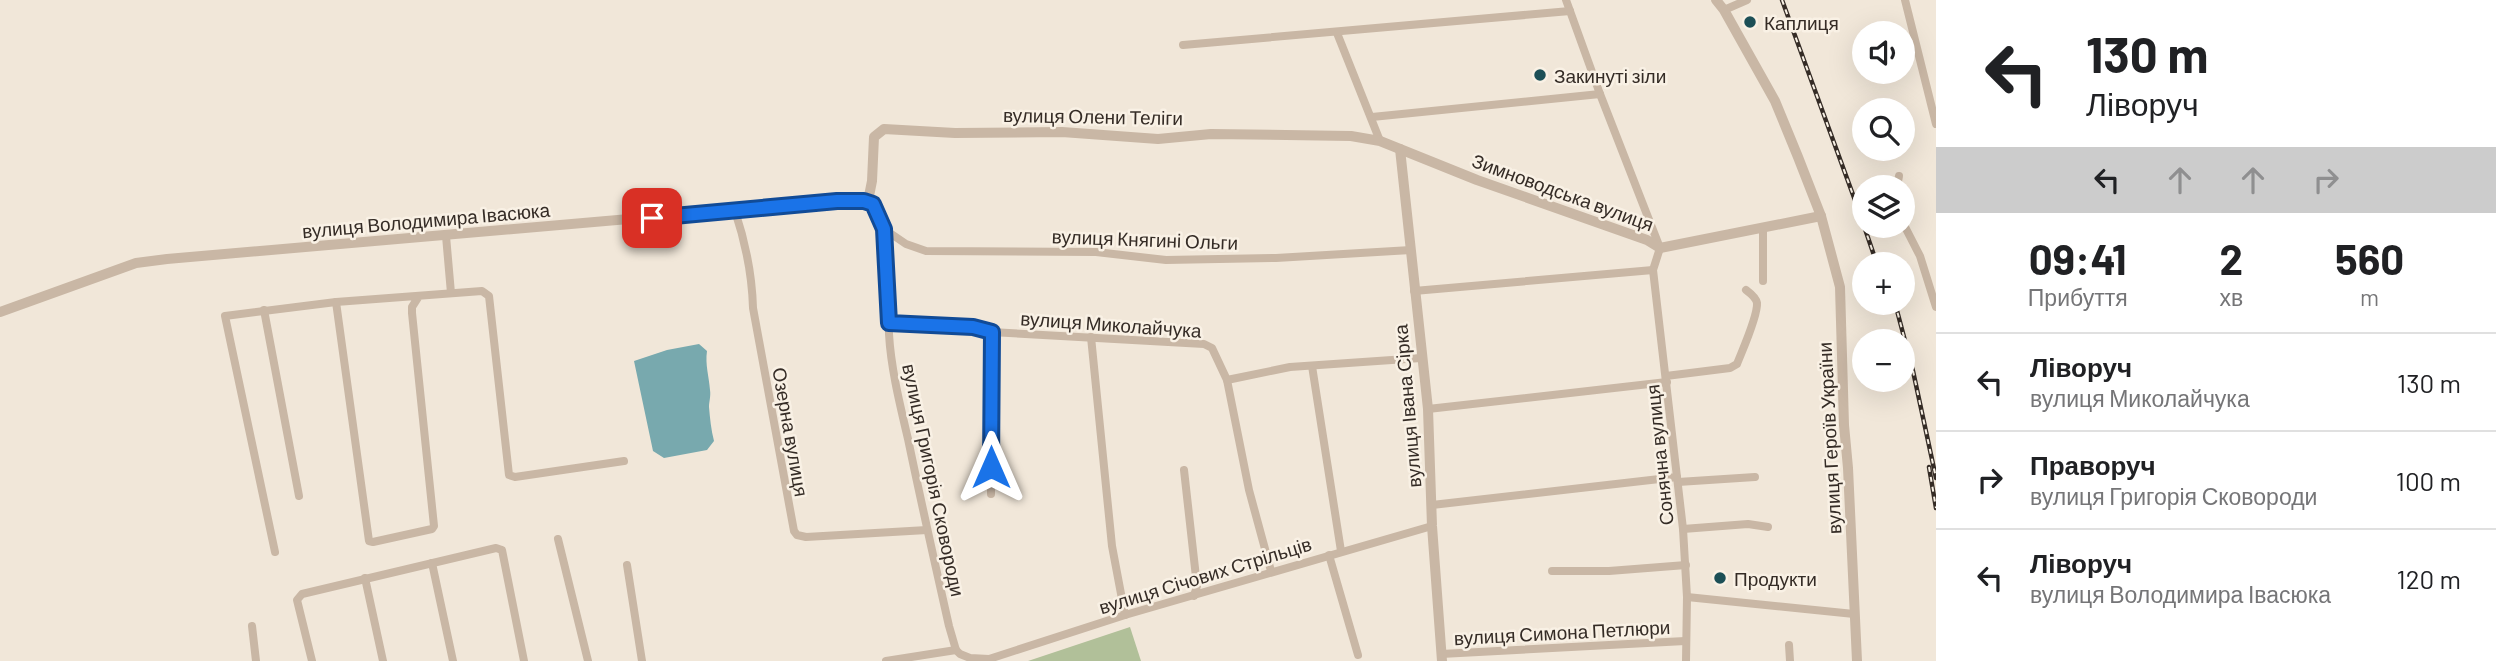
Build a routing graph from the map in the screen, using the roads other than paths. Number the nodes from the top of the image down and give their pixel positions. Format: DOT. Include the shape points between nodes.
graph roads {
  1 [pos="1566,0"];
  2 [pos="1716,0"];
  3 [pos="1747,0"];
  4 [pos="1905,0"];
  5 [pos="1724,10"];
  6 [pos="1570,11"];
  7 [pos="1337,33"];
  8 [pos="1183,45"];
  9 [pos="1600,94"];
  10 [pos="1372,117"];
  11 [pos="1936,124"];
  12 [pos="1380,141"];
  13 [pos="1400,149"];
  14 [pos="866,201"];
  15 [pos="735,211"];
  16 [pos="1820,214"];
  17 [pos="1763,227"];
  18 [pos="884,229"];
  19 [pos="446,236"];
  20 [pos="1911,238"];
  21 [pos="1660,248"];
  22 [pos="1411,250"];
  23 [pos="1653,270"];
  24 [pos="1763,281"];
  25 [pos="1746,290"];
  26 [pos="1414,291"];
  27 [pos="451,293"];
  28 [pos="419,296"];
  29 [pos="336,302"];
  30 [pos="1936,307"];
  31 [pos="264,310"];
  32 [pos="0,312"];
  33 [pos="889,323"];
  34 [pos="992,332"];
  35 [pos="1091,337"];
  36 [pos="1420,358"];
  37 [pos="1312,366"];
  38 [pos="1666,379"];
  39 [pos="1227,380"];
  40 [pos="1427,409"];
  41 [pos="624,461"];
  42 [pos="1184,470"];
  43 [pos="1755,477"];
  44 [pos="1678,479"];
  45 [pos="990,494"];
  46 [pos="299,496"];
  47 [pos="1432,505"];
  48 [pos="1432,526"];
  49 [pos="1768,527"];
  50 [pos="1683,529"];
  51 [pos="925,530"];
  52 [pos="558,539"];
  53 [pos="1341,551"];
  54 [pos="275,552"];
  55 [pos="1329,555"];
  56 [pos="432,563"];
  57 [pos="627,565"];
  58 [pos="1686,565"];
  59 [pos="1552,571"];
  60 [pos="1271,572"];
  61 [pos="365,578"];
  62 [pos="1194,596"];
  63 [pos="1687,597"];
  64 [pos="1854,614"];
  65 [pos="1125,615"];
  66 [pos="252,626"];
  67 [pos="1685,640"];
  68 [pos="1789,645"];
  69 [pos="956,650"];
  70 [pos="1358,655"];
  71 [pos="1441,658"];
  72 [pos="988,660"];
  73 [pos="256,661"];
  74 [pos="312,661"];
  75 [pos="383,661"];
  76 [pos="453,661"];
  77 [pos="524,661"];
  78 [pos="588,661"];
  79 [pos="642,661"];
  80 [pos="886,661"];
  81 [pos="1686,661"];
  82 [pos="1790,661"];
  83 [pos="1857,661"];
  1 -- 6 [label="street"];
  2 -- 5 [label="street, вулиця Героїв України"];
  3 -- 5 [label="street"];
  4 -- 11 [label="street"];
  5 -- 16 [label="street, вулиця Героїв України" via="1775,101"];
  6 -- 7 [label="street"];
  6 -- 9 [label="street"];
  7 -- 8 [label="street"];
  7 -- 10 [label="street"];
  9 -- 10 [label="street"];
  9 -- 21 [label="street"];
  10 -- 12 [label="street"];
  12 -- 13 [label="street, Зимноводська вулиця"];
  12 -- 14 [label="street, вулиця Олени Теліги" via="1351,136 1212,134 1158,139 884,129 874,137 871,193"];
  13 -- 21 [label="street, Зимноводська вулиця"];
  13 -- 22 [label="street, вулиця Івана Сірка"];
  14 -- 15 [label="street, вулиця Володимира Івасюка"];
  14 -- 18 [label="street, вулиця Григорія Сковороди" via="878,211"];
  15 -- 19 [label="street, вулиця Володимира Івасюка"];
  15 -- 51 [label="street, Озерна вулиця" via="747,247 753,308 794,531 806,537"];
  16 -- 17 [label="street, Зимноводська вулиця"];
  16 -- 64 [label="street, вулиця Героїв України" via="1840,287"];
  17 -- 21 [label="street, Зимноводська вулиця"];
  17 -- 24 [label="street"];
  18 -- 22 [label="street, вулиця Княгині Ольги" via="926,251 1096,252 1166,260"];
  18 -- 33 [label="street, вулиця Григорія Сковороди"];
  19 -- 27 [label="street"];
  19 -- 32 [label="street, вулиця Володимира Івасюка" via="136,263"];
  20 -- 30 [label="street"];
  21 -- 23 [label="street, Сонячна вулиця"];
  22 -- 26 [label="street, вулиця Івана Сірка"];
  23 -- 26 [label="street"];
  23 -- 38 [label="street, Сонячна вулиця"];
  25 -- 38 [label="street" via="1757,301 1737,364"];
  26 -- 36 [label="street, вулиця Івана Сірка"];
  27 -- 28 [label="street"];
  27 -- 41 [label="street" via="478,289 489,296 509,475"];
  28 -- 29 [label="street"];
  28 -- 29 [label="street" via="412,313 434,526 373,542 367,537"];
  29 -- 31 [label="street"];
  31 -- 46 [label="street"];
  31 -- 54 [label="street" via="228,314 224,319"];
  33 -- 34 [label="street, вулиця Миколайчука"];
  33 -- 51 [label="street, вулиця Григорія Сковороди" via="894,375"];
  34 -- 35 [label="street, вулиця Миколайчука"];
  34 -- 45 [label="street"];
  35 -- 39 [label="street, вулиця Миколайчука" via="1204,344 1212,348"];
  35 -- 65 [label="street" via="1112,546"];
  36 -- 37 [label="street"];
  36 -- 40 [label="street, вулиця Івана Сірка"];
  37 -- 39 [label="street"];
  37 -- 53 [label="street"];
  38 -- 40 [label="street"];
  38 -- 44 [label="street, Сонячна вулиця"];
  39 -- 60 [label="street"];
  40 -- 47 [label="street, вулиця Івана Сірка"];
  42 -- 62 [label="street" via="1197,586"];
  43 -- 44 [label="street"];
  44 -- 47 [label="street"];
  44 -- 50 [label="street, Сонячна вулиця"];
  47 -- 48 [label="street, вулиця Івана Сірка"];
  48 -- 53 [label="street, вулиця Січових Стрільців"];
  48 -- 71 [label="street, вулиця Івана Сірка"];
  49 -- 50 [label="street"];
  50 -- 58 [label="street, Сонячна вулиця"];
  51 -- 69 [label="street, вулиця Григорія Сковороди"];
  52 -- 78 [label="street"];
  53 -- 55 [label="street, вулиця Січових Стрільців"];
  55 -- 60 [label="street, вулиця Січових Стрільців"];
  55 -- 70 [label="street"];
  56 -- 61 [label="street"];
  56 -- 76 [label="street"];
  56 -- 77 [label="street" via="495,548 502,551"];
  57 -- 79 [label="street"];
  58 -- 59 [label="street"];
  58 -- 63 [label="street, Сонячна вулиця"];
  60 -- 62 [label="street, вулиця Січових Стрільців"];
  61 -- 74 [label="street" via="298,596"];
  61 -- 75 [label="street"];
  62 -- 65 [label="street, вулиця Січових Стрільців"];
  63 -- 64 [label="street"];
  63 -- 67 [label="street, Сонячна вулиця"];
  64 -- 83 [label="street, вулиця Героїв України"];
  65 -- 72 [label="street, вулиця Січових Стрільців"];
  66 -- 73 [label="street"];
  67 -- 71 [label="street, вулиця Симона Петлюри"];
  67 -- 81 [label="street, Сонячна вулиця"];
  68 -- 82 [label="street"];
  69 -- 72 [label="street" via="963,657"];
  69 -- 80 [label="street"];
}
